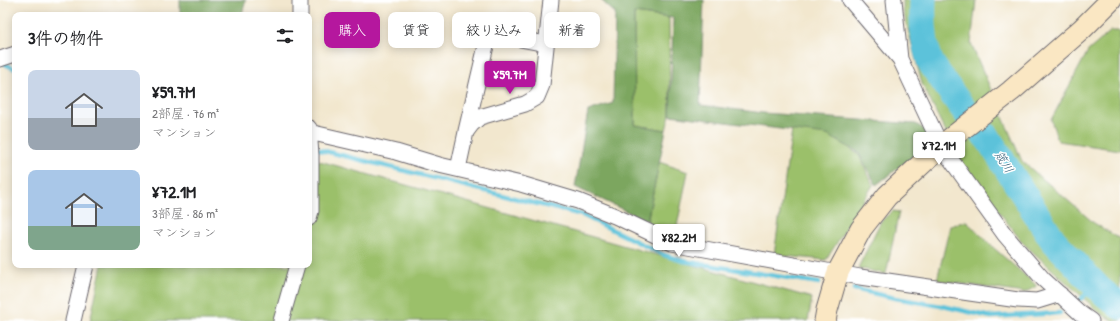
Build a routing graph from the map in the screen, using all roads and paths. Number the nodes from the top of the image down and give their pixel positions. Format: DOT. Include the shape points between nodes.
graph roads {
  1 [pos="300,0"];
  2 [pos="551,0"];
  3 [pos="850,0"];
  4 [pos="894,0"];
  5 [pos="1111,0"];
  6 [pos="300,12"];
  7 [pos="550,12"];
  8 [pos="544,44"];
  9 [pos="546,48"];
  10 [pos="900,59"];
  11 [pos="466,132"];
  12 [pos="312,138"];
  13 [pos="941,146"];
  14 [pos="458,169"];
  15 [pos="85,268"];
  16 [pos="296,268"];
  17 [pos="838,272"];
  18 [pos="1060,294"];
  19 [pos="73,321"];
  20 [pos="281,321"];
  21 [pos="825,321"];
  22 [pos="1091,321"];
  1 -- 6 [label="street"];
  2 -- 7 [label="street"];
  3 -- 10 [label="street"];
  4 -- 10 [label="street"];
  5 -- 13 [label="street" via="1011,91"];
  8 -- 11 [label="street" via="489,33"];
  9 -- 11 [label="street" via="542,85 537,97 525,104 480,117"];
  10 -- 13 [label="street"];
  11 -- 14 [label="street"];
  12 -- 14 [label="street" via="396,152"];
  13 -- 17 [label="street" via="887,196 860,229"];
  13 -- 18 [label="street" via="1005,235"];
  14 -- 17 [label="street" via="578,201 672,243"];
  15 -- 19 [label="street"];
  16 -- 20 [label="street"];
  17 -- 18 [label="street" via="1018,300 1037,301"];
  17 -- 21 [label="street"];
  18 -- 22 [label="street"];
}
